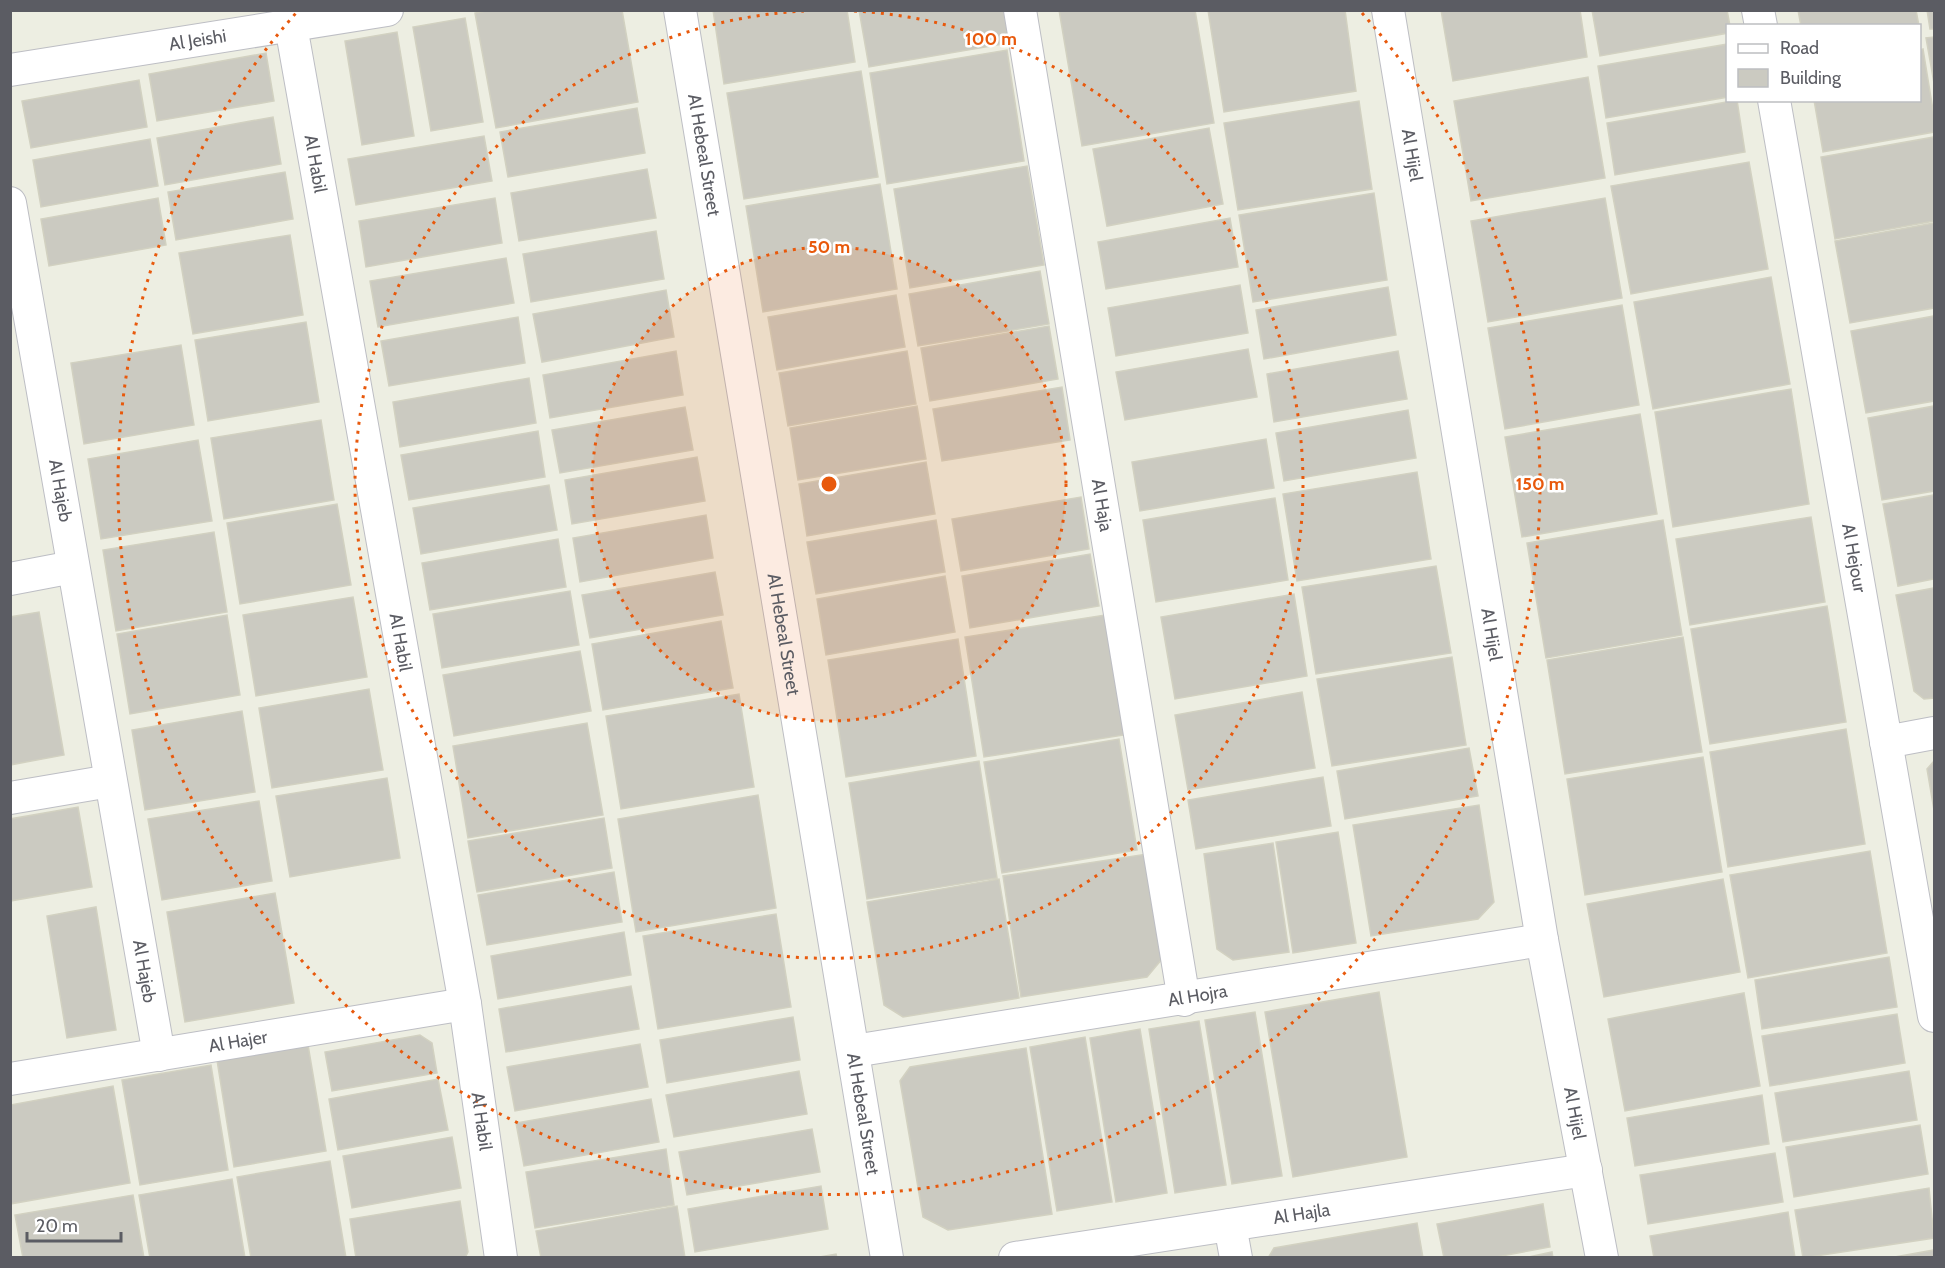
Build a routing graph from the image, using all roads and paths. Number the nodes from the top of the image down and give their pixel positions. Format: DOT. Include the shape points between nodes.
graph roads {
  1 [pos="387,10"];
  2 [pos="680,10"];
  3 [pos="1020,10"];
  4 [pos="1388,10"];
  5 [pos="291,26"];
  6 [pos="10,70"];
  7 [pos="1774,102"];
  8 [pos="10,203"];
  9 [pos="73,567"];
  10 [pos="10,579"];
  11 [pos="1935,732"];
  12 [pos="1886,742"];
  13 [pos="110,781"];
  14 [pos="10,798"];
  15 [pos="1542,940"];
  16 [pos="1184,1000"];
  17 [pos="465,1004"];
  18 [pos="1935,1016"];
  19 [pos="854,1052"];
  20 [pos="159,1055"];
  21 [pos="10,1079"];
  22 [pos="1586,1170"];
  23 [pos="1230,1225"];
  24 [pos="501,1257"];
  25 [pos="887,1257"];
  26 [pos="1015,1257"];
  27 [pos="1236,1257"];
  28 [pos="1602,1257"];
  1 -- 5 [label="street, Al Jeishi"];
  2 -- 19 [label="street, Al Hebeal Street"];
  3 -- 16 [label="street, Al Haja"];
  4 -- 15 [label="street, Al Hijel"];
  5 -- 6 [label="street, Al Jeishi"];
  5 -- 17 [label="street, Al Habil"];
  7 -- 12 [label="street, Al Hejour"];
  8 -- 9 [label="street, Al Hajeb"];
  9 -- 10 [label="street"];
  9 -- 13 [label="street, Al Hajeb"];
  11 -- 12 [label="street"];
  12 -- 18 [label="street, Al Hejour"];
  13 -- 14 [label="street"];
  13 -- 20 [label="street, Al Hajeb"];
  15 -- 16 [label="street, Al Hojra"];
  15 -- 22 [label="street, Al Hijel"];
  16 -- 19 [label="street, Al Hojra"];
  17 -- 20 [label="street, Al Hajer"];
  17 -- 24 [label="street, Al Habil"];
  19 -- 25 [label="street, Al Hebeal Street"];
  20 -- 21 [label="street, Al Hajer"];
  22 -- 23 [label="street, Al Hajla"];
  22 -- 28 [label="street, Al Hijel"];
  23 -- 26 [label="street, Al Hajla"];
  23 -- 27 [label="street"];
}
